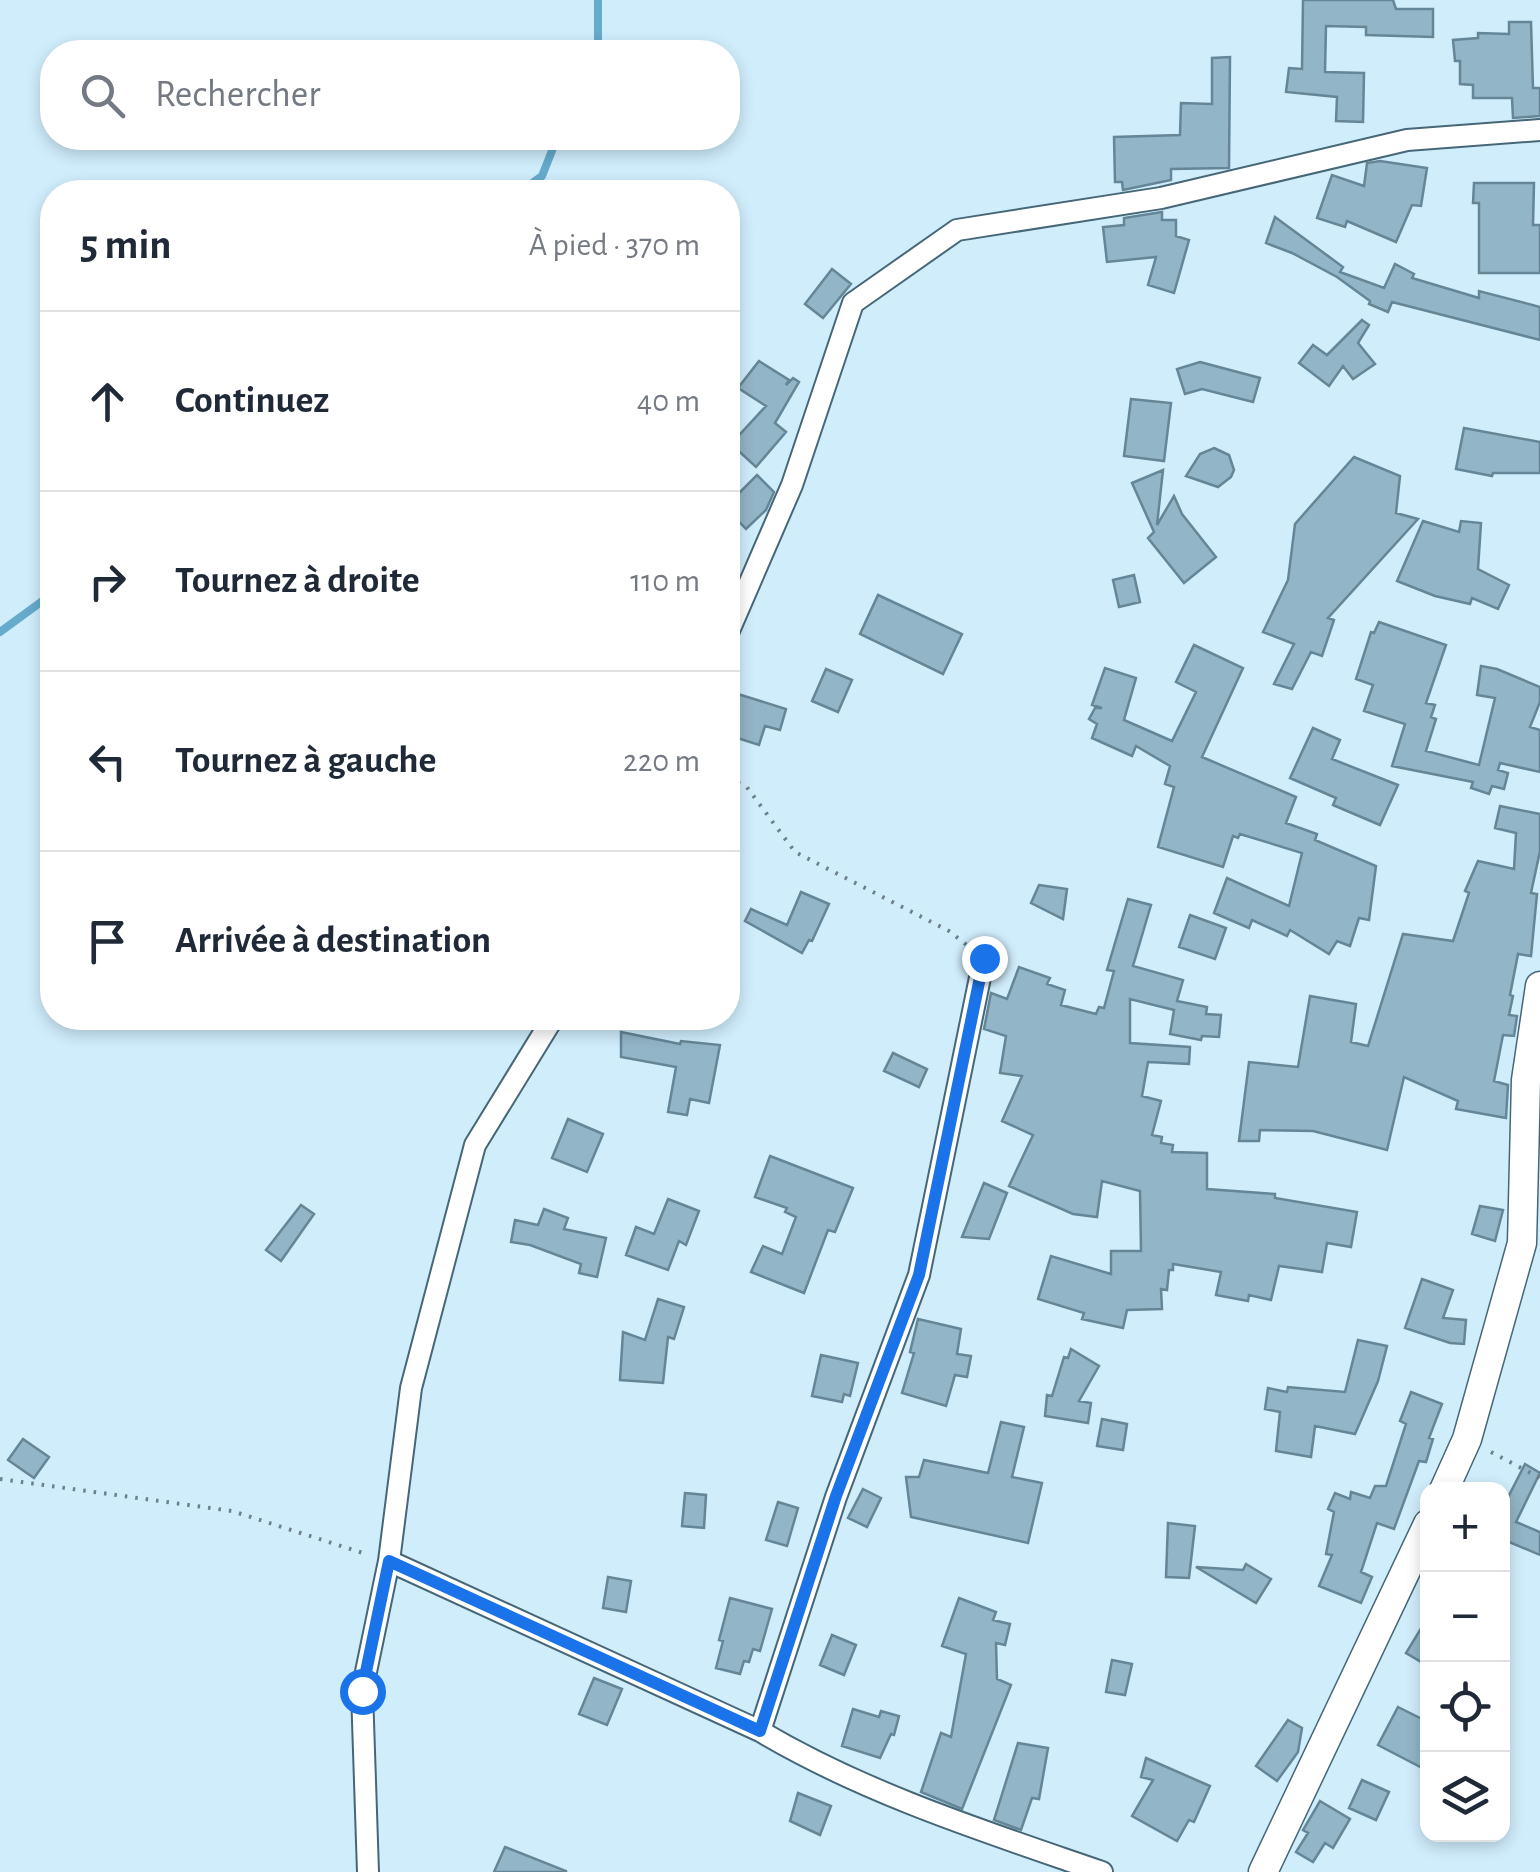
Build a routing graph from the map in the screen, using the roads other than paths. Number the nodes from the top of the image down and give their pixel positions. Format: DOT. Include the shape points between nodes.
graph roads {
  1 [pos="1540,130"];
  2 [pos="740,605"];
  3 [pos="984,958"];
  4 [pos="1540,986"];
  5 [pos="546,1030"];
  6 [pos="1448,1482"];
  7 [pos="1420,1541"];
  8 [pos="389,1561"];
  9 [pos="760,1731"];
  10 [pos="368,1872"];
  11 [pos="1102,1872"];
  12 [pos="1263,1872"];
  1 -- 2 [label="street" via="1408,140 1160,198 957,230 854,303 792,484"];
  3 -- 9 [label="street" via="919,1275 836,1496"];
  4 -- 6 [label="main road" via="1526,1080 1522,1243 1468,1439"];
  5 -- 8 [label="street" via="475,1145 411,1388"];
  7 -- 12 [label="main road"];
  8 -- 9 [label="street"];
  8 -- 10 [label="street" via="362,1691"];
  9 -- 11 [label="street" via="810,1761 926,1810"];
}
